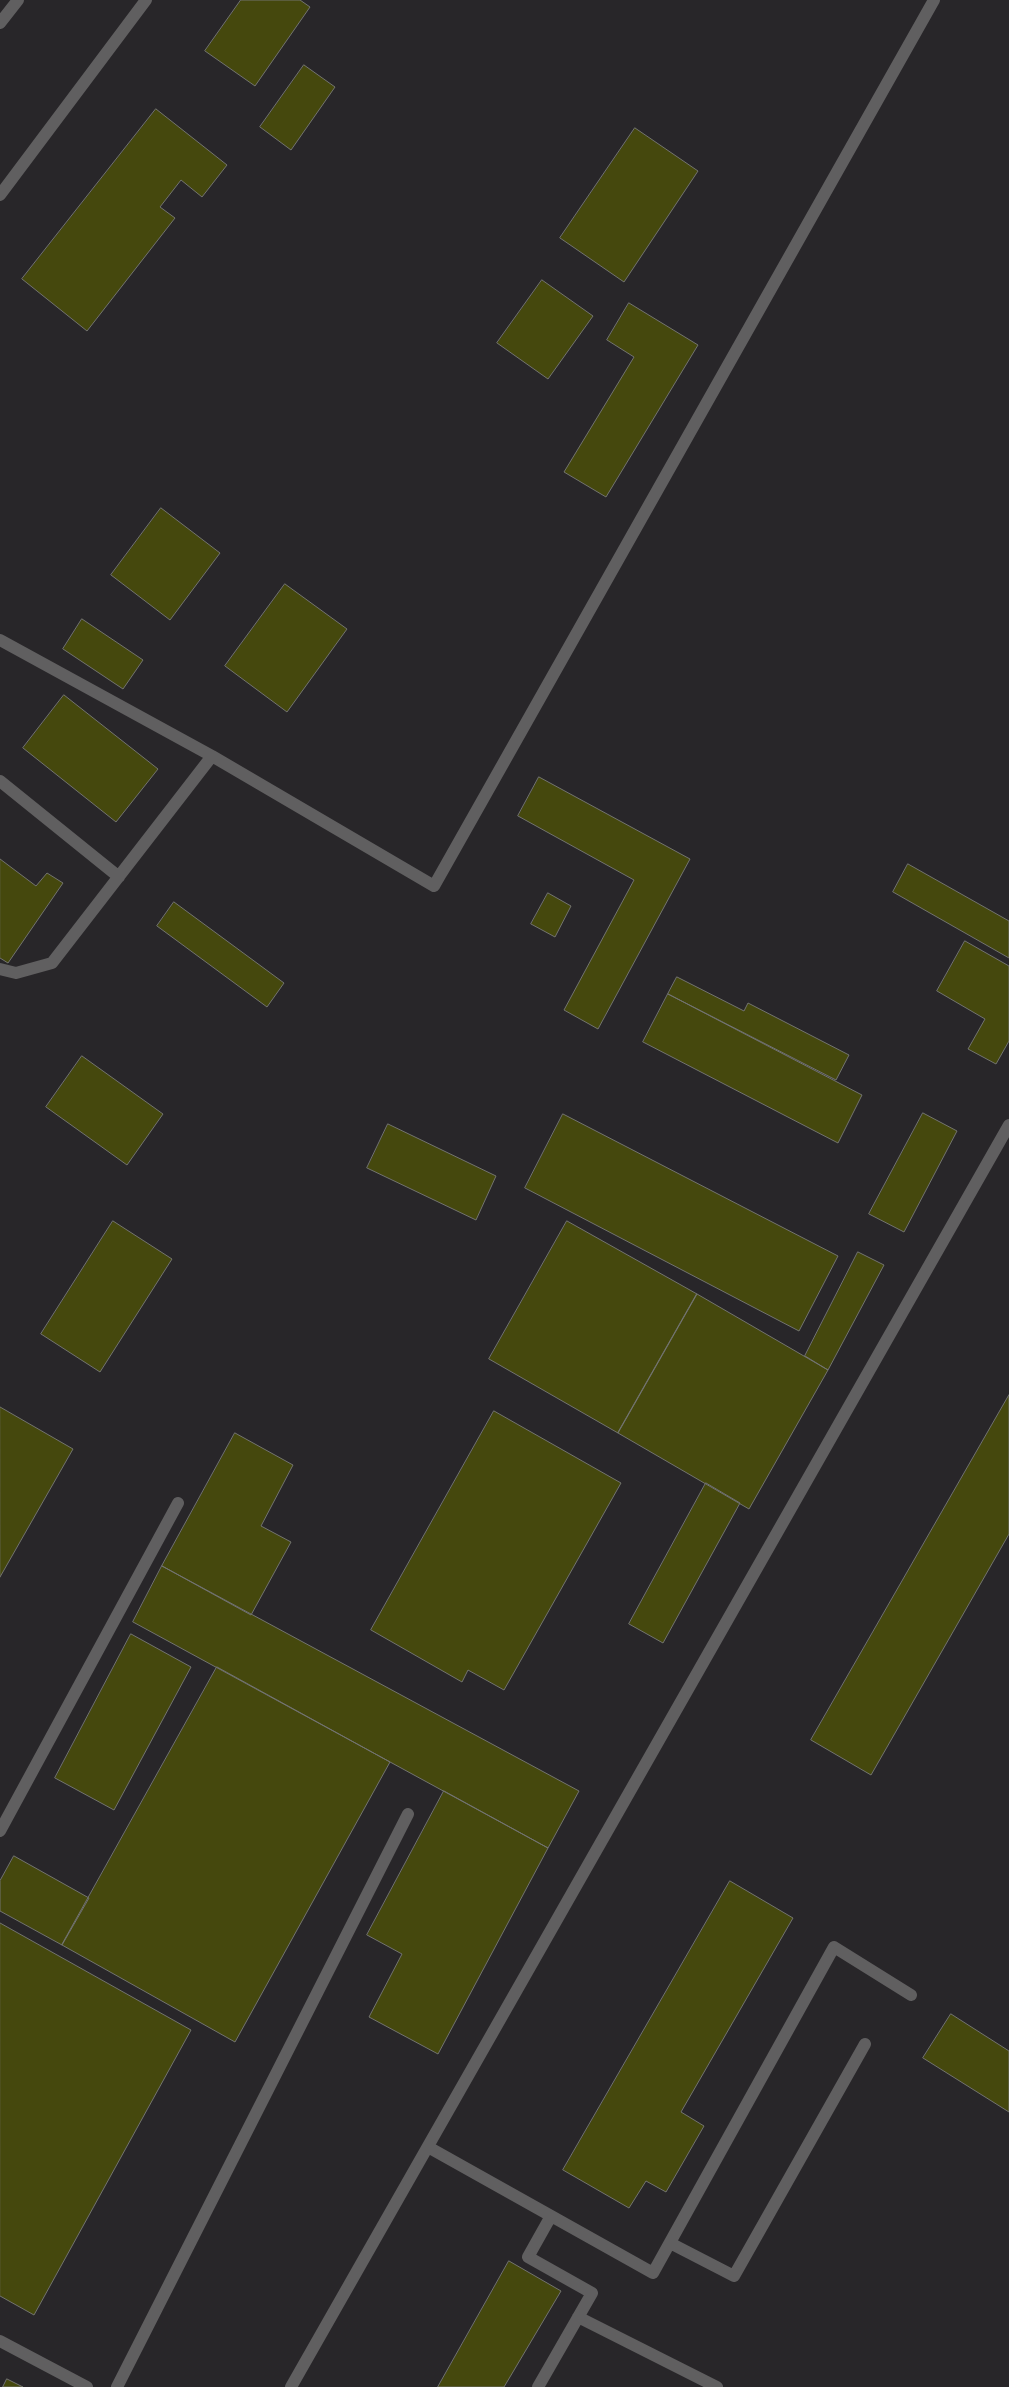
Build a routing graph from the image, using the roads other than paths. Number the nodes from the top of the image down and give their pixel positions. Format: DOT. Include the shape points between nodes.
graph roads {
  1 [pos="18,0"];
  2 [pos="146,0"];
  3 [pos="934,0"];
  4 [pos="0,23"];
  5 [pos="0,195"];
  6 [pos="0,640"];
  7 [pos="212,756"];
  8 [pos="0,781"];
  9 [pos="119,877"];
  10 [pos="0,969"];
  11 [pos="1009,1125"];
  12 [pos="178,1503"];
  13 [pos="408,1814"];
  14 [pos="0,1831"];
  15 [pos="911,1995"];
  16 [pos="865,2044"];
  17 [pos="428,2147"];
  18 [pos="551,2216"];
  19 [pos="670,2243"];
  20 [pos="578,2317"];
  21 [pos="0,2341"];
  22 [pos="87,2387"];
  23 [pos="117,2387"];
  24 [pos="291,2387"];
  25 [pos="538,2387"];
  26 [pos="717,2387"];
  1 -- 4 [label="street"];
  2 -- 5 [label="street"];
  3 -- 7 [label="street" via="434,886"];
  6 -- 7 [label="street"];
  7 -- 9 [label="street"];
  8 -- 9 [label="street"];
  9 -- 10 [label="street" via="52,963 16,973"];
  11 -- 17 [label="street"];
  12 -- 14 [label="street"];
  13 -- 23 [label="street"];
  15 -- 19 [label="street" via="834,1947"];
  16 -- 19 [label="street" via="734,2276"];
  17 -- 18 [label="street"];
  17 -- 24 [label="street"];
  18 -- 19 [label="street" via="653,2273"];
  18 -- 20 [label="street" via="528,2257 592,2293"];
  20 -- 25 [label="street"];
  20 -- 26 [label="street"];
  21 -- 22 [label="street"];
}
